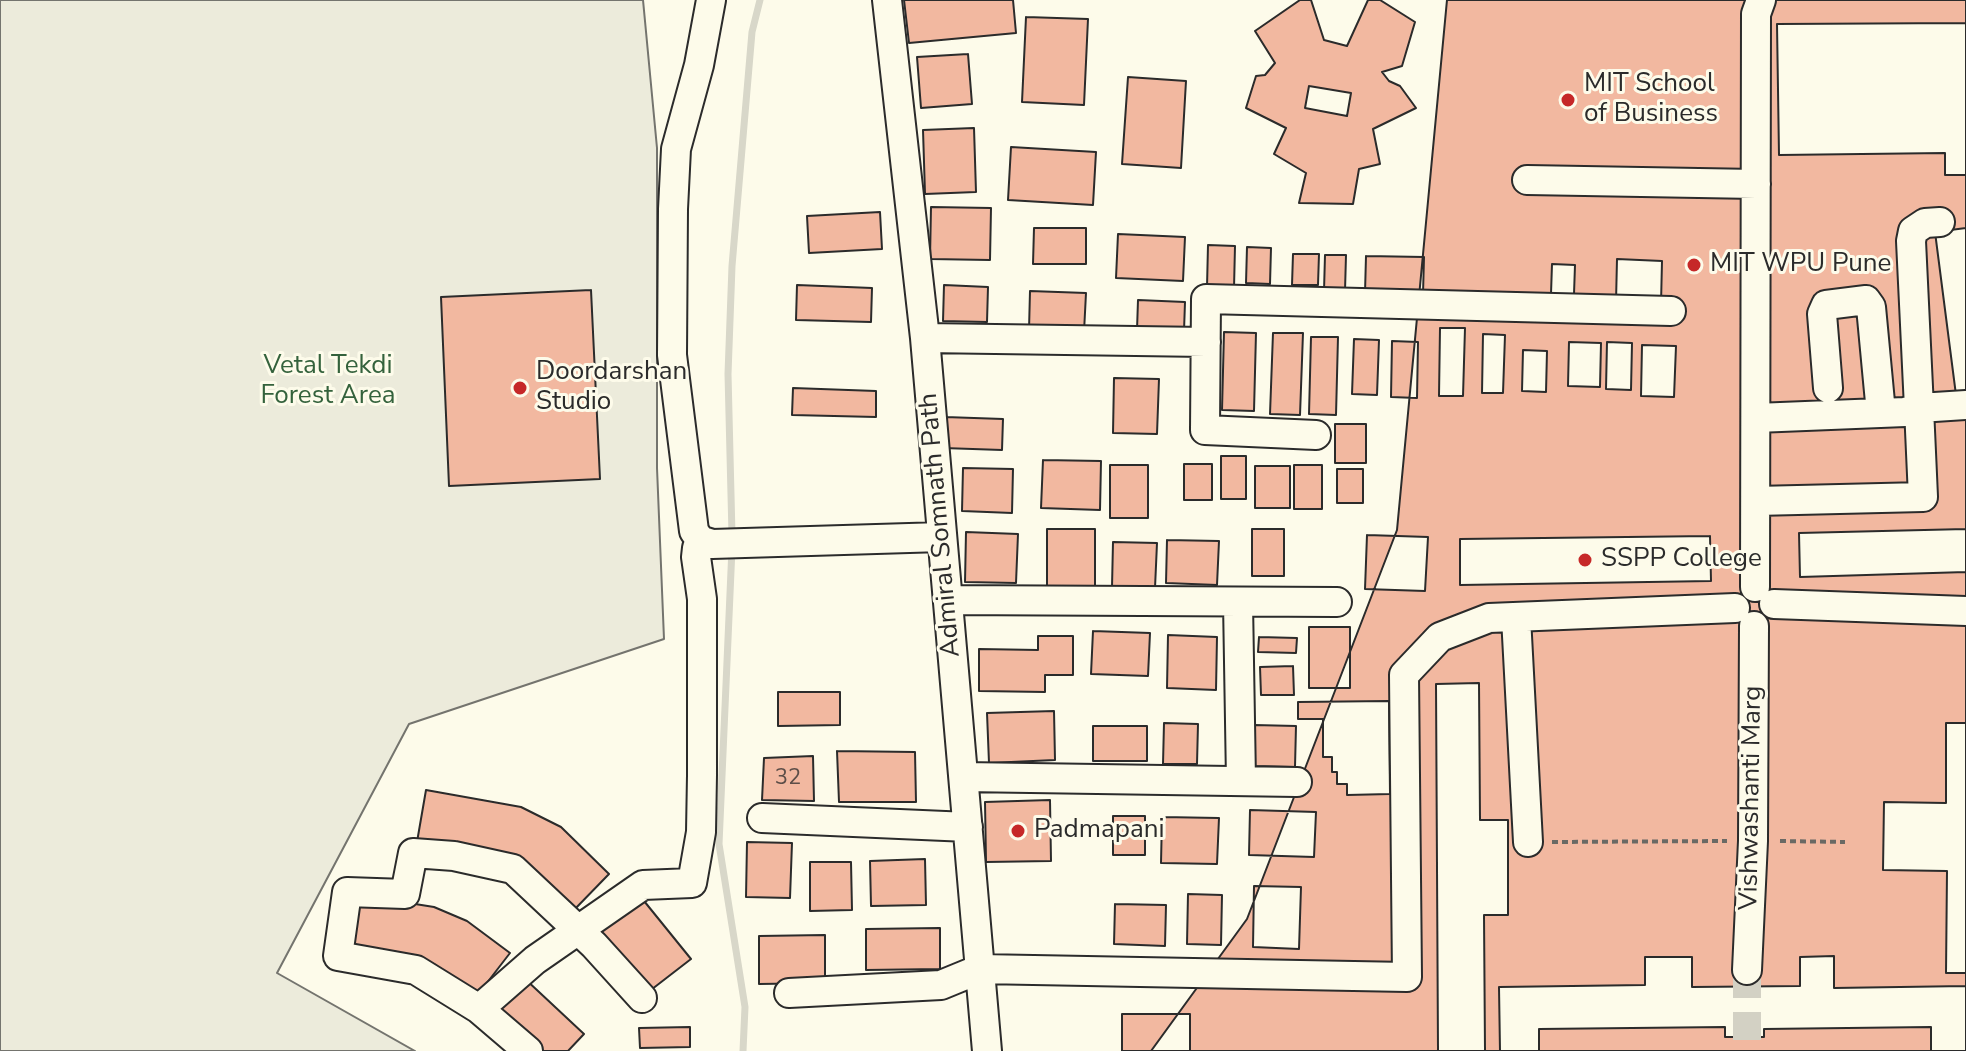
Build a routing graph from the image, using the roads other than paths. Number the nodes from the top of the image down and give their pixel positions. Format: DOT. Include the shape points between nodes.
graph roads {
  1 [pos="711,0"];
  2 [pos="887,0"];
  3 [pos="1761,0"];
  4 [pos="1527,180"];
  5 [pos="1756,184"];
  6 [pos="1940,222"];
  7 [pos="1671,311"];
  8 [pos="925,338"];
  9 [pos="1206,342"];
  10 [pos="1828,388"];
  11 [pos="1966,405"];
  12 [pos="1919,408"];
  13 [pos="1881,413"];
  14 [pos="1756,418"];
  15 [pos="1316,435"];
  16 [pos="1756,501"];
  17 [pos="942,537"];
  18 [pos="709,543"];
  19 [pos="1765,595"];
  20 [pos="948,600"];
  21 [pos="1238,602"];
  22 [pos="1337,602"];
  23 [pos="1966,611"];
  24 [pos="1516,617"];
  25 [pos="1744,617"];
  26 [pos="964,777"];
  27 [pos="1241,781"];
  28 [pos="1297,782"];
  29 [pos="762,818"];
  30 [pos="968,827"];
  31 [pos="1528,842"];
  32 [pos="576,931"];
  33 [pos="980,969"];
  34 [pos="1747,970"];
  35 [pos="789,993"];
  36 [pos="642,998"];
  37 [pos="479,1009"];
  38 [pos="528,1051"];
  39 [pos="987,1051"];
  1 -- 18 [label="street" via="676,149 672,355 694,531"];
  2 -- 8 [label="street, Admiral Somnath Path"];
  3 -- 5 [label="street" via="1756,14"];
  4 -- 5 [label="street"];
  5 -- 14 [label="street"];
  6 -- 12 [label="street" via="1925,223 1913,231 1911,241"];
  7 -- 9 [label="street" via="1206,299"];
  8 -- 9 [label="street"];
  8 -- 17 [label="street, Admiral Somnath Path"];
  9 -- 15 [label="street" via="1205,430"];
  10 -- 13 [label="street" via="1822,314 1826,305 1866,300 1871,307"];
  11 -- 12 [label="street"];
  12 -- 13 [label="street"];
  12 -- 16 [label="street" via="1923,497"];
  13 -- 14 [label="street"];
  14 -- 16 [label="street"];
  16 -- 19 [label="street"];
  17 -- 18 [label="street"];
  17 -- 20 [label="street, Admiral Somnath Path"];
  18 -- 32 [label="street" via="697,548 696,557 702,599 702,775 701,832 692,883 643,885"];
  19 -- 23 [label="street"];
  19 -- 25 [label="street" via="1740,593"];
  20 -- 21 [label="street"];
  20 -- 26 [label="street, Admiral Somnath Path"];
  21 -- 22 [label="street"];
  21 -- 27 [label="street"];
  24 -- 25 [label="street"];
  24 -- 31 [label="street"];
  24 -- 33 [label="street" via="1489,618 1440,637 1404,675 1407,977"];
  25 -- 34 [label="street, Vishwashanti Marg" via="1753,841"];
  26 -- 27 [label="street"];
  26 -- 30 [label="street, Admiral Somnath Path"];
  27 -- 28 [label="street"];
  29 -- 30 [label="street"];
  30 -- 33 [label="street, Admiral Somnath Path"];
  32 -- 36 [label="street"];
  32 -- 37 [label="street"];
  32 -- 37 [label="street" via="513,869 454,856 413,853 405,894 347,892 338,956 416,970"];
  33 -- 35 [label="street" via="941,985"];
  33 -- 39 [label="street, Admiral Somnath Path"];
  37 -- 38 [label="street"];
}
